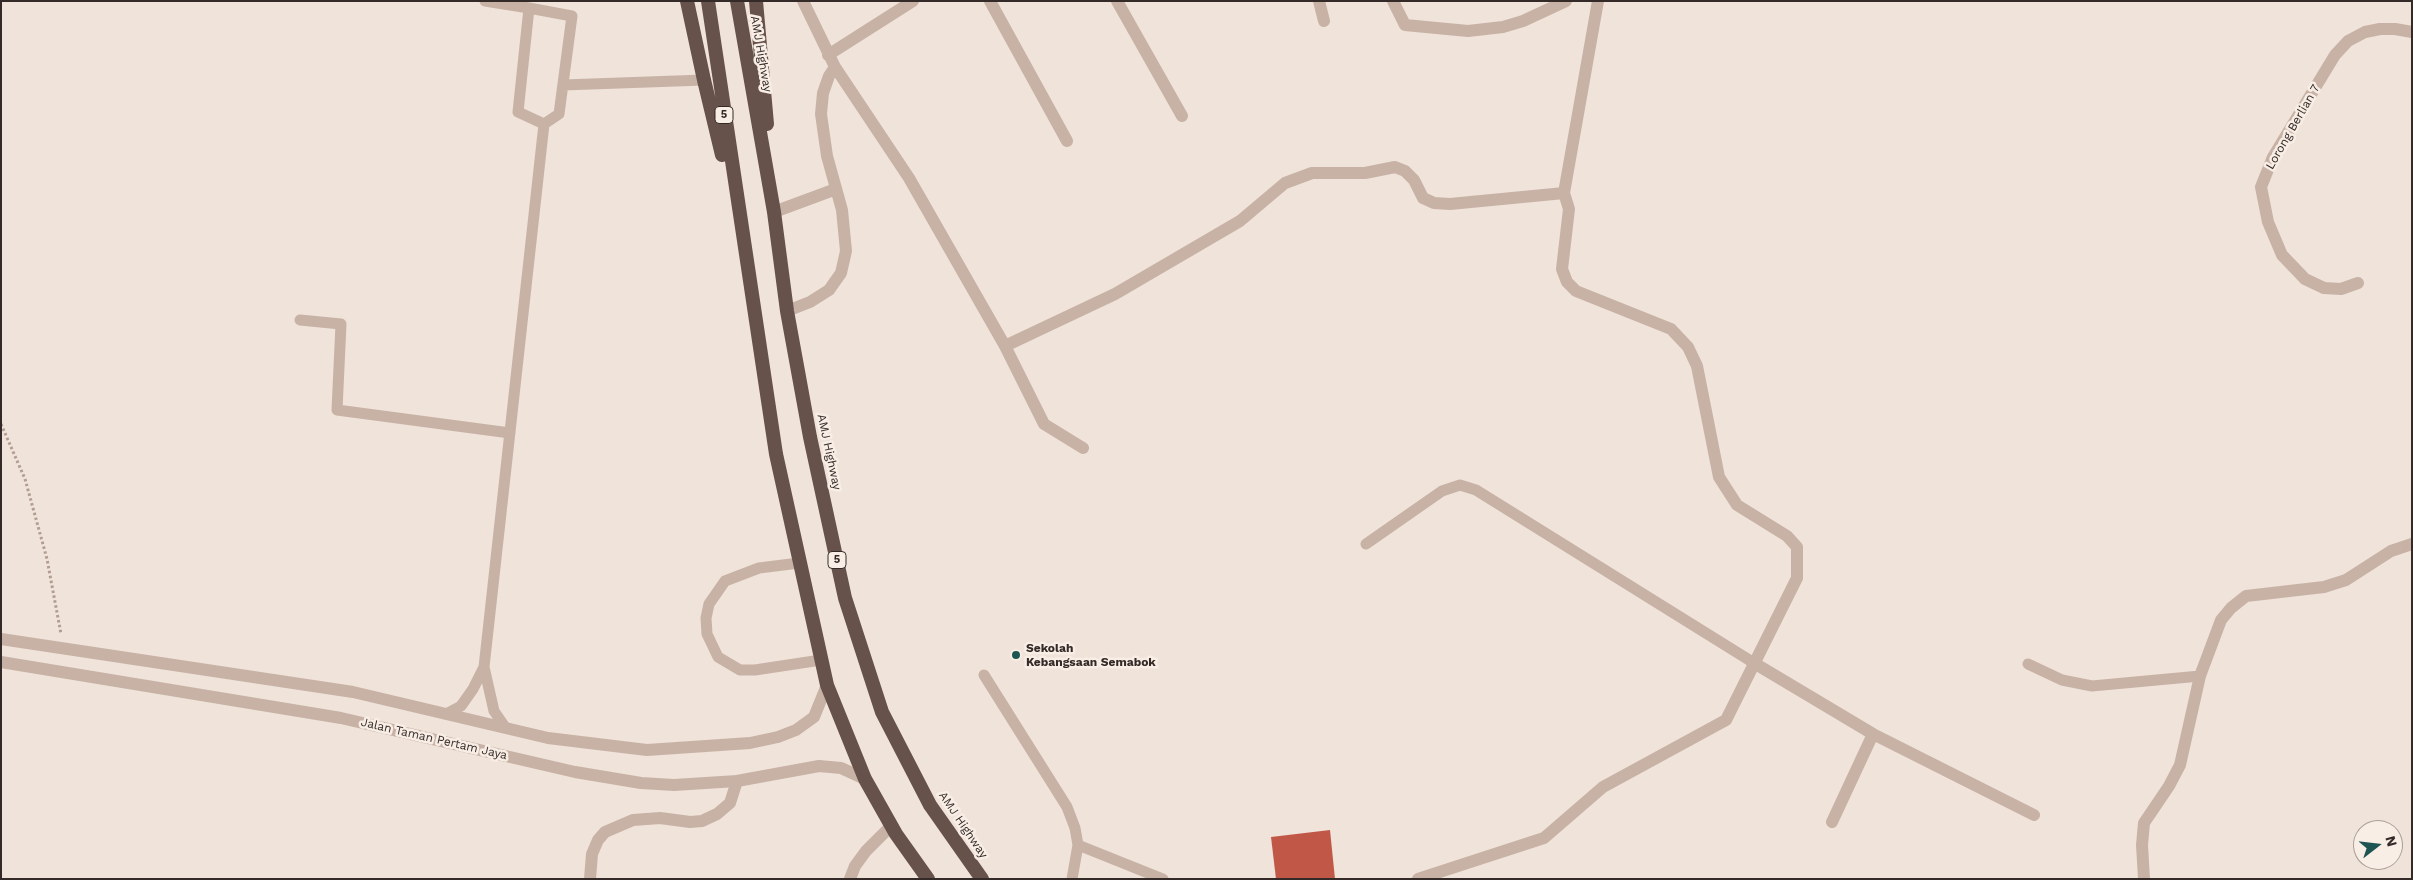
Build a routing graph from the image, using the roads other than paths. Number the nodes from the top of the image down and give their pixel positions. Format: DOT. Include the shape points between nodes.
graph roads {
  1 [pos="485,1"];
  2 [pos="687,1"];
  3 [pos="708,1"];
  4 [pos="737,1"];
  5 [pos="756,1"];
  6 [pos="803,1"];
  7 [pos="913,1"];
  8 [pos="990,1"];
  9 [pos="1117,1"];
  10 [pos="1320,1"];
  11 [pos="1393,1"];
  12 [pos="1566,1"];
  13 [pos="1598,1"];
  14 [pos="529,8"];
  15 [pos="1324,21"];
  16 [pos="2412,32"];
  17 [pos="828,55"];
  18 [pos="835,67"];
  19 [pos="704,80"];
  20 [pos="563,85"];
  21 [pos="1182,116"];
  22 [pos="544,124"];
  23 [pos="1067,141"];
  24 [pos="836,190"];
  25 [pos="1564,193"];
  26 [pos="774,212"];
  27 [pos="740,228"];
  28 [pos="2358,283"];
  29 [pos="787,311"];
  30 [pos="300,320"];
  31 [pos="1005,346"];
  32 [pos="510,433"];
  33 [pos="1083,448"];
  34 [pos="1366,544"];
  35 [pos="2412,544"];
  36 [pos="799,562"];
  37 [pos="1,639"];
  38 [pos="821,660"];
  39 [pos="1,662"];
  40 [pos="1754,664"];
  41 [pos="2028,664"];
  42 [pos="484,667"];
  43 [pos="984,675"];
  44 [pos="2200,676"];
  45 [pos="827,685"];
  46 [pos="446,714"];
  47 [pos="505,728"];
  48 [pos="1873,734"];
  49 [pos="865,779"];
  50 [pos="737,781"];
  51 [pos="2034,815"];
  52 [pos="1832,822"];
  53 [pos="891,826"];
  54 [pos="1078,845"];
  55 [pos="590,879"];
  56 [pos="850,879"];
  57 [pos="928,879"];
  58 [pos="982,879"];
  59 [pos="1072,879"];
  60 [pos="1163,879"];
  61 [pos="1418,879"];
  62 [pos="2144,879"];
  1 -- 14 [label="lane"];
  2 -- 19 [label="highway"];
  3 -- 27 [label="highway, 5"];
  4 -- 26 [label="highway, AMJ Highway / 5"];
  5 -- 26 [label="highway"];
  6 -- 17 [label="street"];
  7 -- 17 [label="street"];
  8 -- 23 [label="street"];
  9 -- 21 [label="street"];
  10 -- 15 [label="street"];
  11 -- 12 [label="street" via="1405,25 1468,32 1523,22"];
  13 -- 25 [label="street"];
  14 -- 20 [label="lane" via="572,16"];
  14 -- 22 [label="lane" via="518,112"];
  16 -- 28 [label="street, Lorong Berlian 7" via="2380,29 2348,41 2335,55 2273,157 2261,187 2268,222 2282,255 2305,279 2324,288 2340,289"];
  17 -- 18 [label="street"];
  18 -- 24 [label="street" via="823,93 821,114"];
  18 -- 31 [label="street" via="909,178"];
  19 -- 20 [label="lane"];
  19 -- 27 [label="highway"];
  20 -- 22 [label="lane" via="559,114"];
  22 -- 32 [label="lane"];
  24 -- 26 [label="street"];
  24 -- 29 [label="street" via="843,217 846,251 840,274 829,290"];
  25 -- 31 [label="street" via="1434,204 1423,198 1405,171 1395,167 1365,173 1312,173 1286,183 1240,221 1115,294"];
  25 -- 40 [label="street" via="1570,209 1562,269 1566,282 1576,291 1671,329 1688,347 1697,366 1719,477 1737,506 1787,536 1796,548 1797,578"];
  26 -- 29 [label="highway, AMJ Highway / 5"];
  27 -- 36 [label="highway, 5" via="776,454"];
  29 -- 58 [label="highway, AMJ Highway / 5" via="845,598 882,712 930,805"];
  30 -- 32 [label="lane" via="341,324 337,410"];
  31 -- 33 [label="street" via="1044,424"];
  32 -- 42 [label="lane"];
  34 -- 40 [label="lane" via="1442,491 1460,485 1476,490"];
  35 -- 44 [label="street" via="2391,551 2346,580 2324,587 2246,596 2221,620"];
  36 -- 38 [label="highway, 5"];
  36 -- 38 [label="lane" via="758,568 725,581 709,604 707,634 718,658 740,670"];
  37 -- 46 [label="street" via="353,692"];
  38 -- 45 [label="highway, 5"];
  39 -- 50 [label="street, Jalan Taman Pertam Jaya" via="341,718 575,772 641,783 674,785"];
  40 -- 48 [label="street"];
  40 -- 61 [label="street" via="1726,720 1603,787 1544,838"];
  41 -- 44 [label="lane" via="2062,680 2092,686"];
  42 -- 46 [label="lane" via="461,706"];
  42 -- 47 [label="lane" via="494,711"];
  43 -- 54 [label="lane" via="1067,807"];
  44 -- 62 [label="street" via="2180,765 2144,823"];
  45 -- 47 [label="street" via="814,717 796,730 750,743 646,750 548,738"];
  45 -- 49 [label="highway, 5"];
  46 -- 47 [label="street"];
  48 -- 51 [label="street"];
  48 -- 52 [label="street"];
  49 -- 50 [label="street, Jalan Taman Pertam Jaya" via="841,768 819,766"];
  49 -- 53 [label="highway, 5"];
  50 -- 55 [label="street" via="730,803 718,814 702,821 633,820 605,832 592,854"];
  53 -- 56 [label="street" via="854,866"];
  53 -- 57 [label="highway, 5"];
  54 -- 59 [label="lane"];
  54 -- 60 [label="lane"];
}
